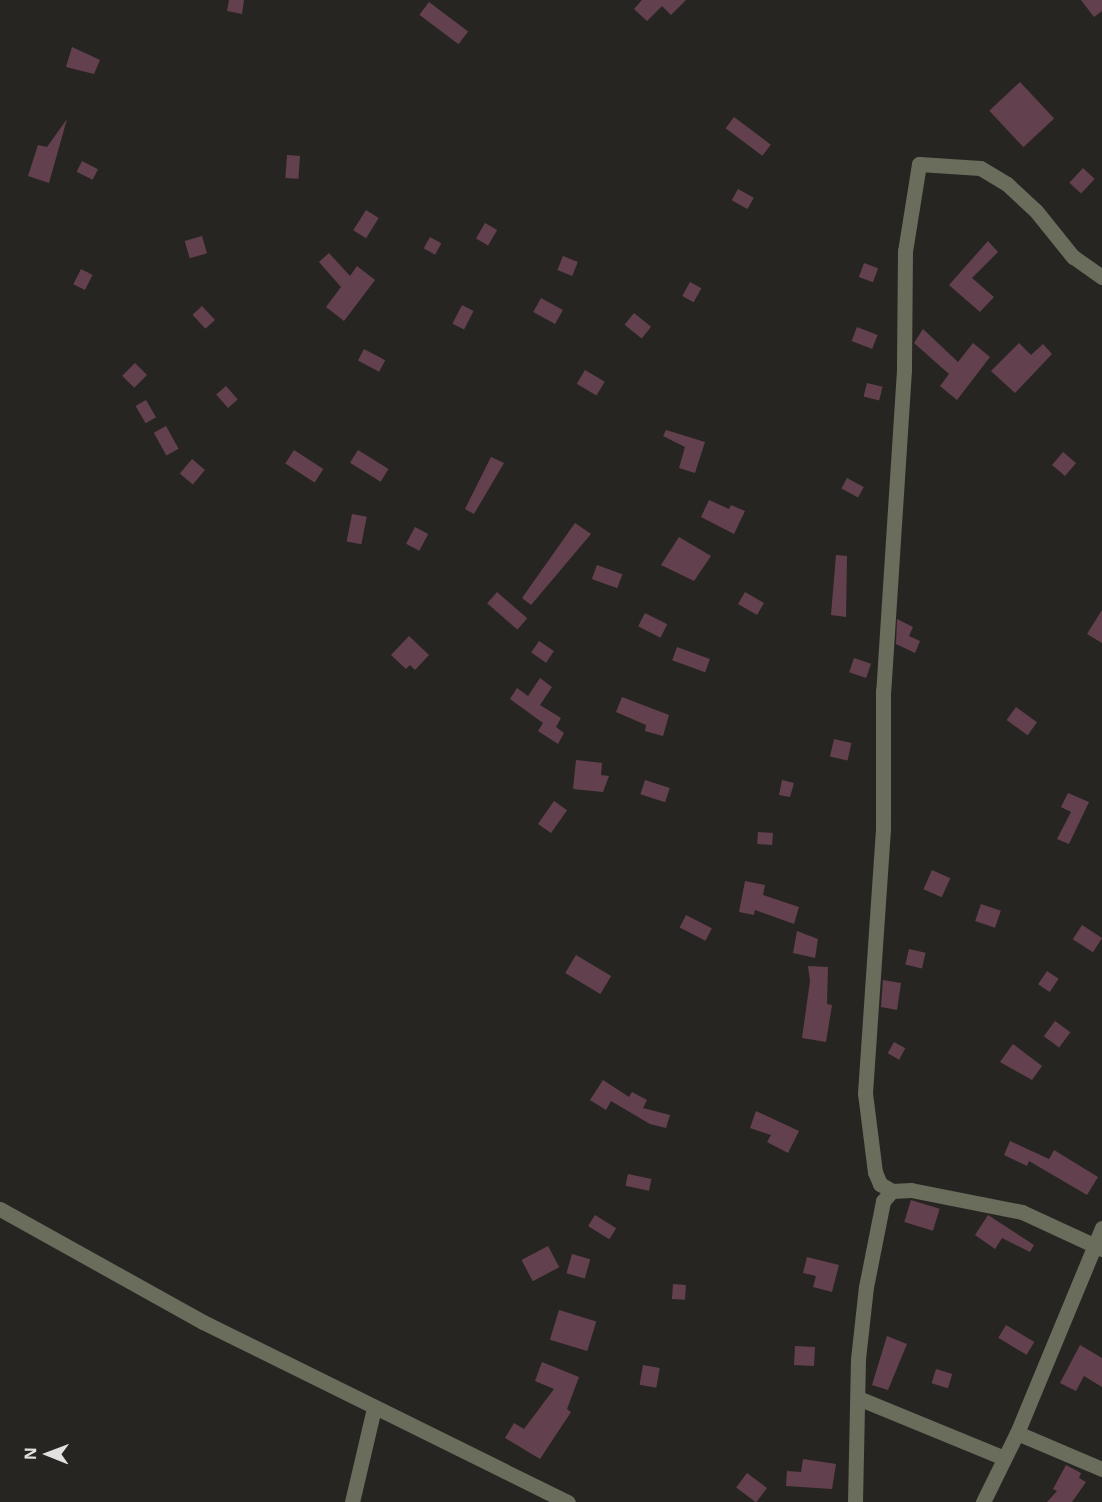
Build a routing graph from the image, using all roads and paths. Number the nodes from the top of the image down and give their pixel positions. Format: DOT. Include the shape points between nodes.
graph roads {
  1 [pos="1102,277"];
  2 [pos="892,1191"];
  3 [pos="0,1209"];
  4 [pos="1102,1228"];
  5 [pos="1098,1246"];
  6 [pos="858,1398"];
  7 [pos="374,1408"];
  8 [pos="1017,1433"];
  9 [pos="1004,1458"];
  10 [pos="1102,1469"];
  11 [pos="352,1502"];
  12 [pos="567,1502"];
  13 [pos="855,1502"];
  14 [pos="983,1502"];
  1 -- 2 [label="street" via="1073,257 1036,211 1007,184 980,168 919,164 905,251 904,370 883,692 883,829 865,1093 874,1172 880,1184"];
  2 -- 5 [label="street" via="910,1190 1022,1212"];
  2 -- 6 [label="street" via="883,1201 866,1287"];
  3 -- 7 [label="street" via="202,1322"];
  4 -- 5 [label="street"];
  5 -- 8 [label="street"];
  6 -- 9 [label="street"];
  6 -- 13 [label="street"];
  7 -- 11 [label="street"];
  7 -- 12 [label="street"];
  8 -- 9 [label="street"];
  8 -- 10 [label="street"];
  9 -- 14 [label="street"];
}
